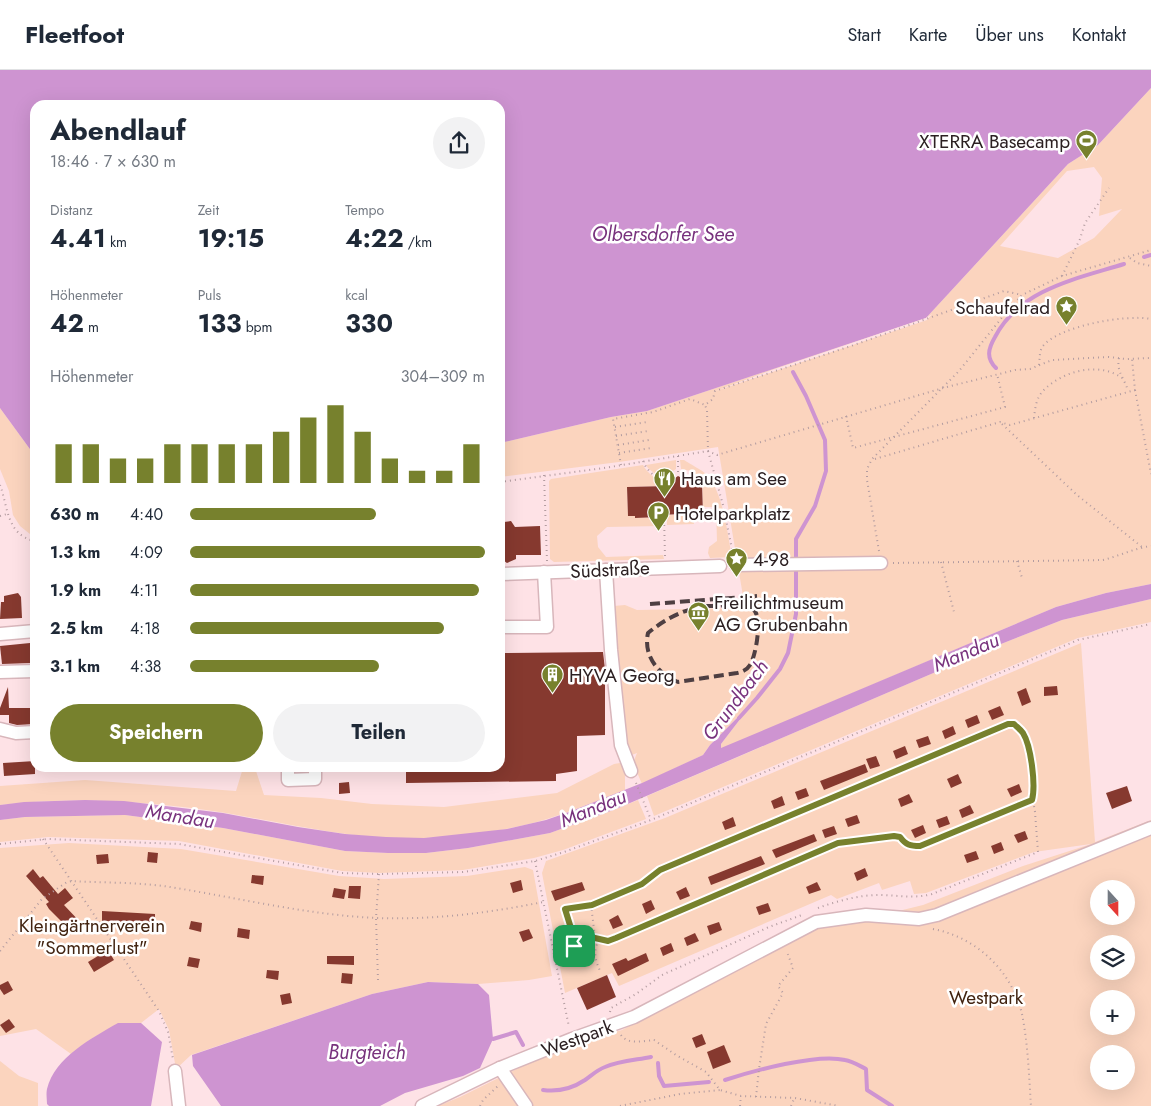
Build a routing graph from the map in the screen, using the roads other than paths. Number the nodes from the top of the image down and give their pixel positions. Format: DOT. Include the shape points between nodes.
graph roads {
  1 [pos="881,564"];
  2 [pos="736,565"];
  3 [pos="720,566"];
  4 [pos="606,570"];
  5 [pos="546,572"];
  6 [pos="505,574"];
  7 [pos="505,627"];
  8 [pos="30,632"];
  9 [pos="0,634"];
  10 [pos="30,671"];
  11 [pos="0,672"];
  12 [pos="0,730"];
  13 [pos="30,732"];
  14 [pos="288,772"];
  15 [pos="315,772"];
  16 [pos="631,772"];
  17 [pos="1151,828"];
  18 [pos="500,1068"];
  19 [pos="175,1071"];
  20 [pos="179,1106"];
  21 [pos="422,1106"];
  22 [pos="526,1106"];
  1 -- 2 [label="street"];
  3 -- 4 [label="street, Südstraße"];
  4 -- 5 [label="street, Südstraße"];
  4 -- 16 [label="street" via="621,745"];
  5 -- 6 [label="street, Südstraße"];
  5 -- 7 [label="street" via="546,626"];
  8 -- 9 [label="street"];
  10 -- 11 [label="street"];
  12 -- 13 [label="street"];
  14 -- 15 [label="street" via="288,780 315,779"];
  17 -- 18 [label="street, Westpark" via="937,915 918,920 866,915 816,922 634,1017"];
  18 -- 21 [label="street, Westpark"];
  18 -- 22 [label="street"];
  19 -- 20 [label="street"];
}
